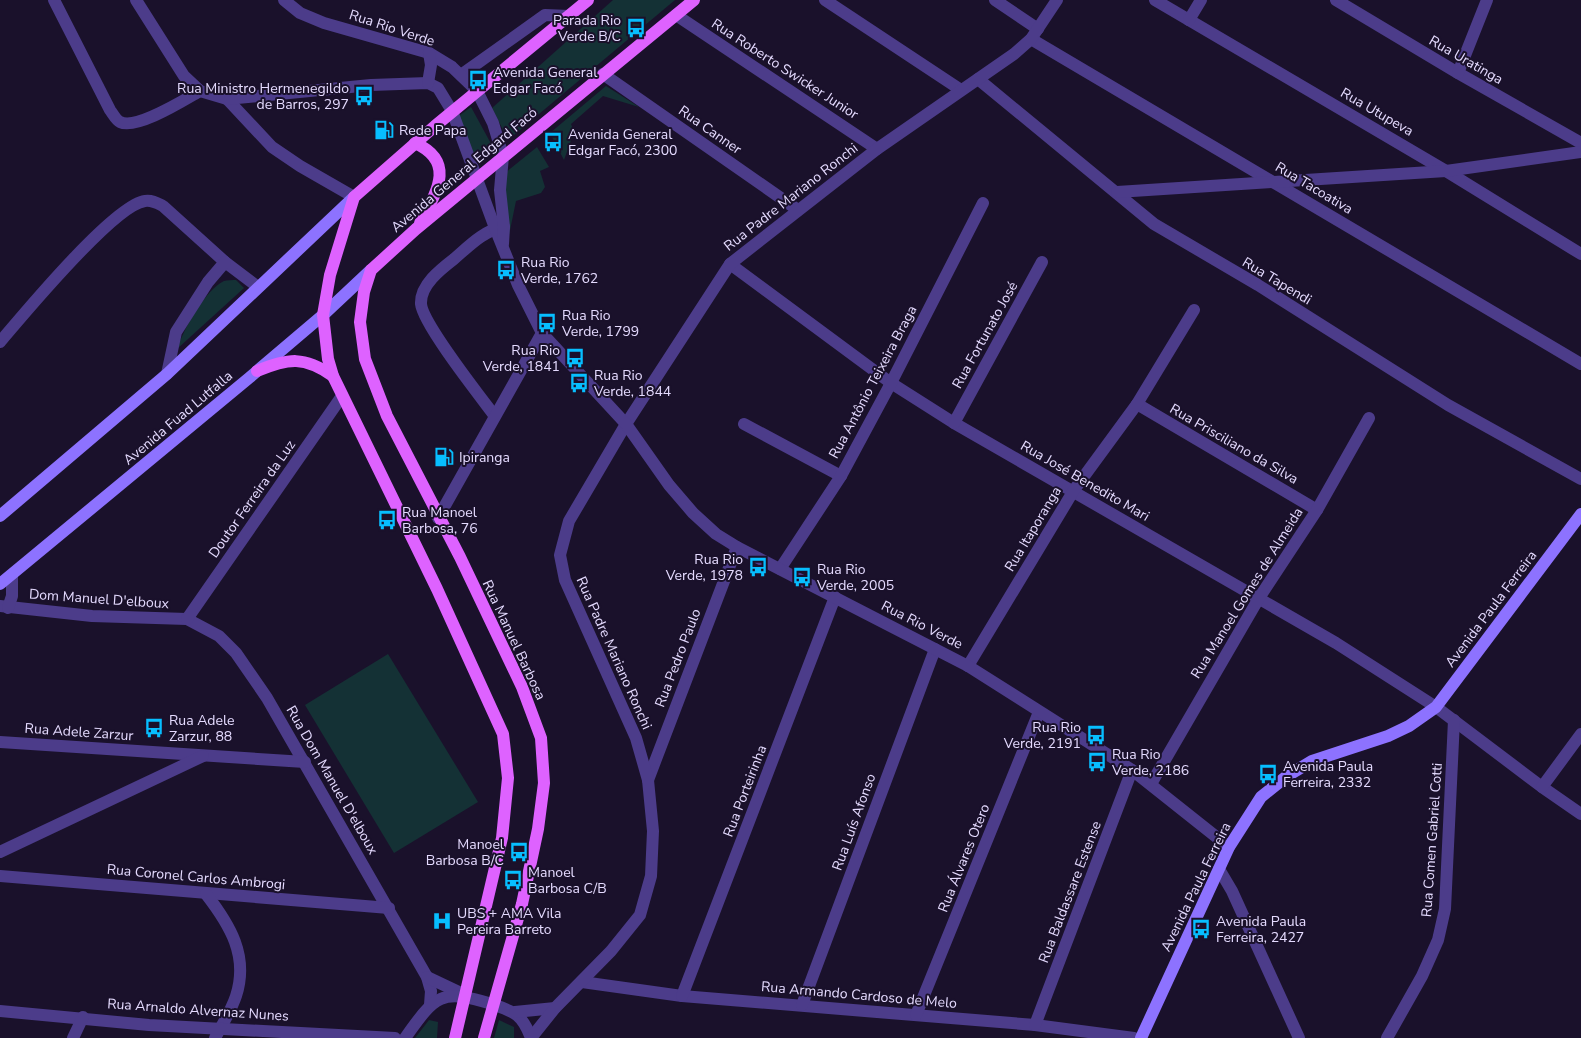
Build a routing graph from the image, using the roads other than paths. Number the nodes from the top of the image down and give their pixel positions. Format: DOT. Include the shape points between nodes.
graph roads {
  1 [pos="54,0"];
  2 [pos="136,0"];
  3 [pos="284,0"];
  4 [pos="588,0"];
  5 [pos="694,0"];
  6 [pos="825,0"];
  7 [pos="994,0"];
  8 [pos="1057,0"];
  9 [pos="1155,0"];
  10 [pos="1201,0"];
  11 [pos="1336,0"];
  12 [pos="1487,0"];
  13 [pos="676,15"];
  14 [pos="569,16"];
  15 [pos="1189,20"];
  16 [pos="1034,34"];
  17 [pos="429,53"];
  18 [pos="1458,73"];
  19 [pos="604,74"];
  20 [pos="461,76"];
  21 [pos="978,79"];
  22 [pos="428,83"];
  23 [pos="961,90"];
  24 [pos="200,91"];
  25 [pos="477,91"];
  26 [pos="227,99"];
  27 [pos="452,111"];
  28 [pos="415,143"];
  29 [pos="1581,143"];
  30 [pos="878,149"];
  31 [pos="1581,152"];
  32 [pos="503,156"];
  33 [pos="1446,170"];
  34 [pos="478,177"];
  35 [pos="1275,182"];
  36 [pos="1117,192"];
  37 [pos="354,197"];
  38 [pos="983,203"];
  39 [pos="798,210"];
  40 [pos="500,227"];
  41 [pos="416,229"];
  42 [pos="1581,254"];
  43 [pos="225,262"];
  44 [pos="1042,262"];
  45 [pos="730,264"];
  46 [pos="371,270"];
  47 [pos="258,287"];
  48 [pos="1194,310"];
  49 [pos="324,315"];
  50 [pos="542,333"];
  51 [pos="0,342"];
  52 [pos="1581,364"];
  53 [pos="257,371"];
  54 [pos="167,374"];
  55 [pos="333,376"];
  56 [pos="891,383"];
  57 [pos="342,396"];
  58 [pos="1137,404"];
  59 [pos="494,415"];
  60 [pos="1369,418"];
  61 [pos="954,422"];
  62 [pos="626,424"];
  63 [pos="744,424"];
  64 [pos="841,476"];
  65 [pos="1581,479"];
  66 [pos="1074,490"];
  67 [pos="1317,510"];
  68 [pos="1581,514"];
  69 [pos="0,516"];
  70 [pos="438,518"];
  71 [pos="736,547"];
  72 [pos="780,569"];
  73 [pos="12,576"];
  74 [pos="0,584"];
  75 [pos="835,598"];
  76 [pos="1259,598"];
  77 [pos="3,609"];
  78 [pos="187,619"];
  79 [pos="934,649"];
  80 [pos="968,666"];
  81 [pos="1436,707"];
  82 [pos="1039,712"];
  83 [pos="1454,720"];
  84 [pos="1581,734"];
  85 [pos="0,742"];
  86 [pos="205,756"];
  87 [pos="305,762"];
  88 [pos="1132,770"];
  89 [pos="648,780"];
  90 [pos="1151,784"];
  91 [pos="1542,787"];
  92 [pos="1581,814"];
  93 [pos="1229,847"];
  94 [pos="0,852"];
  95 [pos="1220,869"];
  96 [pos="0,876"];
  97 [pos="206,894"];
  98 [pos="389,908"];
  99 [pos="427,977"];
  100 [pos="582,982"];
  101 [pos="464,996"];
  102 [pos="682,996"];
  103 [pos="492,1004"];
  104 [pos="430,1005"];
  105 [pos="802,1005"];
  106 [pos="554,1008"];
  107 [pos="0,1011"];
  108 [pos="516,1012"];
  109 [pos="916,1015"];
  110 [pos="83,1017"];
  111 [pos="1035,1025"];
  112 [pos="218,1032"];
  113 [pos="73,1038"];
  114 [pos="395,1038"];
  115 [pos="406,1038"];
  116 [pos="455,1038"];
  117 [pos="484,1038"];
  118 [pos="531,1038"];
  119 [pos="1134,1038"];
  120 [pos="1141,1038"];
  121 [pos="1299,1038"];
  122 [pos="1387,1038"];
  1 -- 24 [label="street" via="110,110 119,121 140,122"];
  2 -- 24 [label="street" via="184,76"];
  3 -- 17 [label="street, Rua Rio Verde" via="300,13 324,23"];
  4 -- 14 [label="main road"];
  5 -- 13 [label="main road, Avenida General Edgard Facó"];
  6 -- 23 [label="street"];
  7 -- 16 [label="street, Rua Tacoativa"];
  8 -- 16 [label="street, Rua Padre Mariano Ronchi"];
  9 -- 15 [label="street, Rua Utupeva"];
  10 -- 15 [label="street"];
  11 -- 18 [label="street, Rua Uratinga"];
  12 -- 18 [label="street"];
  13 -- 19 [label="main road, Avenida General Edgard Facó"];
  13 -- 30 [label="street, Rua Roberto Swicker Junior"];
  14 -- 20 [label="street" via="545,15"];
  14 -- 25 [label="main road"];
  15 -- 33 [label="street, Rua Utupeva"];
  16 -- 21 [label="street, Rua Padre Mariano Ronchi" via="1014,54"];
  16 -- 35 [label="street, Rua Tacoativa"];
  17 -- 20 [label="street, Rua Rio Verde"];
  17 -- 22 [label="street"];
  18 -- 29 [label="street, Rua Uratinga"];
  19 -- 32 [label="main road, Avenida General Edgard Facó"];
  19 -- 39 [label="street, Rua Canner"];
  20 -- 25 [label="street, Rua Rio Verde"];
  21 -- 23 [label="street, Rua Padre Mariano Ronchi"];
  21 -- 36 [label="street, Rua Tapendi"];
  22 -- 26 [label="street" via="313,89"];
  22 -- 27 [label="street, Rua Rio Verde" via="438,88"];
  23 -- 30 [label="street, Rua Padre Mariano Ronchi"];
  24 -- 26 [label="street"];
  25 -- 27 [label="main road"];
  25 -- 32 [label="street, Rua Rio Verde" via="493,123"];
  26 -- 37 [label="street" via="272,147"];
  27 -- 28 [label="main road"];
  27 -- 34 [label="street, Rua Rio Verde"];
  28 -- 37 [label="main road"];
  28 -- 41 [label="main road" via="433,154 440,176 433,198"];
  30 -- 39 [label="street, Rua Padre Mariano Ronchi"];
  31 -- 33 [label="street"];
  32 -- 34 [label="main road, Avenida General Edgard Facó"];
  32 -- 40 [label="street, Rua Rio Verde"];
  33 -- 35 [label="street"];
  33 -- 42 [label="street, Rua Utupeva"];
  34 -- 40 [label="street, Rua Rio Verde"];
  34 -- 41 [label="main road, Avenida General Edgard Facó"];
  35 -- 36 [label="street"];
  35 -- 52 [label="street, Rua Tacoativa"];
  36 -- 65 [label="street, Rua Tapendi" via="1154,224 1258,285 1448,405"];
  37 -- 47 [label="main road"];
  37 -- 49 [label="main road" via="330,275"];
  38 -- 56 [label="street, Rua Antônio Teixeira Braga"];
  39 -- 45 [label="street, Rua Padre Mariano Ronchi"];
  40 -- 50 [label="street, Rua Rio Verde" via="518,285"];
  40 -- 59 [label="street" via="482,235 435,275 424,292 421,304 434,331"];
  41 -- 46 [label="main road, Avenida General Edgard Facó"];
  43 -- 47 [label="street"];
  43 -- 51 [label="street" via="163,206 145,201 125,211 68,264"];
  43 -- 54 [label="street" via="176,332"];
  44 -- 61 [label="street, Rua Fortunato José"];
  45 -- 56 [label="street, Rua José Benedito Mari"];
  45 -- 62 [label="street, Rua Padre Mariano Ronchi"];
  46 -- 49 [label="main road, Avenida Fuad Lutfalla"];
  46 -- 70 [label="main road, Rua Manuel Barbosa" via="360,322 365,359 387,416"];
  47 -- 54 [label="main road"];
  48 -- 58 [label="street, Rua Itaporanga"];
  49 -- 53 [label="main road, Avenida Fuad Lutfalla"];
  49 -- 55 [label="main road"];
  50 -- 59 [label="street"];
  50 -- 62 [label="street, Rua Rio Verde"];
  53 -- 55 [label="main road" via="282,362 302,360"];
  53 -- 73 [label="main road, Avenida Fuad Lutfalla"];
  54 -- 69 [label="main road"];
  55 -- 57 [label="main road"];
  56 -- 61 [label="street, Rua José Benedito Mari"];
  56 -- 64 [label="street, Rua Antônio Teixeira Braga"];
  57 -- 78 [label="street, Doutor Ferreira da Luz"];
  57 -- 101 [label="main road" via="437,589 503,734 508,778 502,838"];
  58 -- 66 [label="street, Rua Itaporanga"];
  58 -- 67 [label="street, Rua Prisciliano da Silva"];
  59 -- 70 [label="street"];
  60 -- 67 [label="street, Rua Manoel Gomes de Almeida"];
  61 -- 66 [label="street, Rua José Benedito Mari"];
  62 -- 71 [label="street, Rua Rio Verde" via="693,513"];
  62 -- 89 [label="street, Rua Padre Mariano Ronchi" via="569,521 560,555 565,580 636,738"];
  63 -- 64 [label="street"];
  64 -- 72 [label="street, Rua Antônio Teixeira Braga"];
  66 -- 76 [label="street, Rua José Benedito Mari"];
  66 -- 80 [label="street, Rua Itaporanga"];
  67 -- 76 [label="street, Rua Manoel Gomes de Almeida"];
  68 -- 81 [label="main road, Avenida Paula Ferreira"];
  70 -- 103 [label="main road, Rua Manuel Barbosa" via="522,687 541,738 544,783 538,829 522,904"];
  71 -- 72 [label="street, Rua Rio Verde"];
  71 -- 89 [label="street, Rua Pedro Paulo"];
  72 -- 75 [label="street, Rua Rio Verde"];
  73 -- 74 [label="main road, Avenida Fuad Lutfalla"];
  73 -- 77 [label="street, Dom Manuel D'elboux" via="12,596"];
  75 -- 79 [label="street, Rua Rio Verde"];
  75 -- 102 [label="street, Rua Porteirinha"];
  76 -- 81 [label="street, Rua José Benedito Mari"];
  76 -- 90 [label="street, Rua Manoel Gomes de Almeida"];
  77 -- 78 [label="street, Dom Manuel D'elboux"];
  78 -- 87 [label="street, Rua Dom Manuel D'elboux" via="219,636 236,653"];
  79 -- 80 [label="street, Rua Rio Verde"];
  79 -- 105 [label="street, Rua Luís Afonso"];
  80 -- 82 [label="street, Rua Rio Verde"];
  81 -- 83 [label="street, Rua José Benedito Mari"];
  81 -- 93 [label="main road, Avenida Paula Ferreira" via="1388,736 1312,761 1287,776 1260,797"];
  82 -- 88 [label="street, Rua Rio Verde"];
  82 -- 109 [label="street, Rua Álvares Otero"];
  83 -- 91 [label="street, Rua José Benedito Mari"];
  83 -- 122 [label="street, Rua Comen Gabriel Cotti" via="1443,916 1434,949"];
  84 -- 91 [label="street"];
  85 -- 86 [label="street, Rua Adele Zarzur"];
  86 -- 87 [label="street, Rua Adele Zarzur"];
  86 -- 94 [label="street"];
  87 -- 98 [label="street, Rua Dom Manuel D'elboux"];
  88 -- 90 [label="street, Rua Rio Verde"];
  88 -- 111 [label="street, Rua Baldassare Estense"];
  89 -- 100 [label="street, Rua Padre Mariano Ronchi" via="653,831 651,876 640,915"];
  90 -- 93 [label="street, Rua Rio Verde"];
  91 -- 92 [label="street, Rua José Benedito Mari"];
  93 -- 95 [label="main road, Avenida Paula Ferreira"];
  95 -- 120 [label="main road, Avenida Paula Ferreira"];
  95 -- 121 [label="street"];
  96 -- 97 [label="street, Rua Coronel Carlos Ambrogi"];
  97 -- 98 [label="street, Rua Coronel Carlos Ambrogi"];
  97 -- 112 [label="street" via="226,919 238,944 241,973 236,997"];
  98 -- 99 [label="street, Rua Dom Manuel D'elboux"];
  99 -- 101 [label="street"];
  99 -- 104 [label="street, Rua Dom Manuel D'elboux"];
  100 -- 102 [label="street, Rua Armando Cardoso de Melo"];
  100 -- 106 [label="street, Rua Padre Mariano Ronchi"];
  101 -- 103 [label="street"];
  101 -- 104 [label="street" via="446,996"];
  101 -- 116 [label="main road"];
  102 -- 105 [label="street, Rua Armando Cardoso de Melo"];
  103 -- 108 [label="street"];
  103 -- 117 [label="main road, Rua Manuel Barbosa"];
  104 -- 115 [label="street"];
  105 -- 109 [label="street, Rua Armando Cardoso de Melo"];
  106 -- 108 [label="street"];
  106 -- 118 [label="street, Rua Padre Mariano Ronchi"];
  107 -- 110 [label="street, Rua Arnaldo Alvernaz Nunes"];
  108 -- 118 [label="street" via="525,1022"];
  109 -- 111 [label="street, Rua Armando Cardoso de Melo"];
  110 -- 112 [label="street, Rua Arnaldo Alvernaz Nunes"];
  110 -- 113 [label="street"];
  111 -- 119 [label="street, Rua Armando Cardoso de Melo"];
  112 -- 114 [label="street, Rua Arnaldo Alvernaz Nunes"];
}
